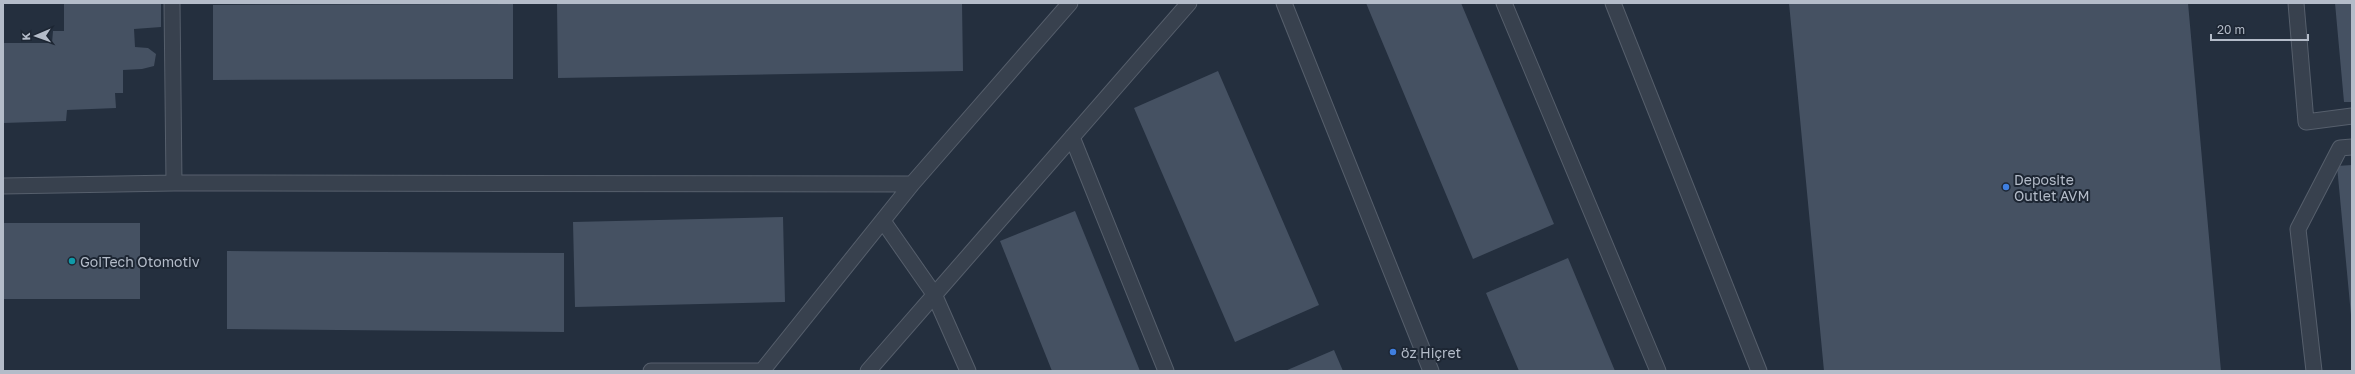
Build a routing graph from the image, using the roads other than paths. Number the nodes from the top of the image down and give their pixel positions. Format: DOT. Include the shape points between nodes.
graph roads {
  1 [pos="172,3"];
  2 [pos="1070,3"];
  3 [pos="1189,3"];
  4 [pos="1284,3"];
  5 [pos="1504,3"];
  6 [pos="2296,3"];
  7 [pos="1615,4"];
  8 [pos="2352,116"];
  9 [pos="1072,137"];
  10 [pos="2352,147"];
  11 [pos="174,183"];
  12 [pos="912,184"];
  13 [pos="3,186"];
  14 [pos="883,221"];
  15 [pos="934,294"];
  16 [pos="651,371"];
  17 [pos="762,371"];
  18 [pos="868,371"];
  19 [pos="968,371"];
  20 [pos="1166,371"];
  21 [pos="1431,371"];
  22 [pos="1658,371"];
  23 [pos="1759,371"];
  24 [pos="2314,371"];
  1 -- 11 [label="lane"];
  2 -- 12 [label="lane"];
  3 -- 9 [label="lane"];
  4 -- 21 [label="lane"];
  5 -- 22 [label="lane"];
  6 -- 8 [label="lane" via="2306,122"];
  7 -- 23 [label="lane"];
  9 -- 15 [label="lane"];
  9 -- 20 [label="lane"];
  10 -- 24 [label="lane" via="2340,148 2298,229"];
  11 -- 12 [label="lane"];
  11 -- 13 [label="lane"];
  12 -- 14 [label="lane"];
  14 -- 15 [label="lane"];
  14 -- 17 [label="lane"];
  15 -- 18 [label="lane"];
  15 -- 19 [label="lane"];
  16 -- 17 [label="lane"];
}
